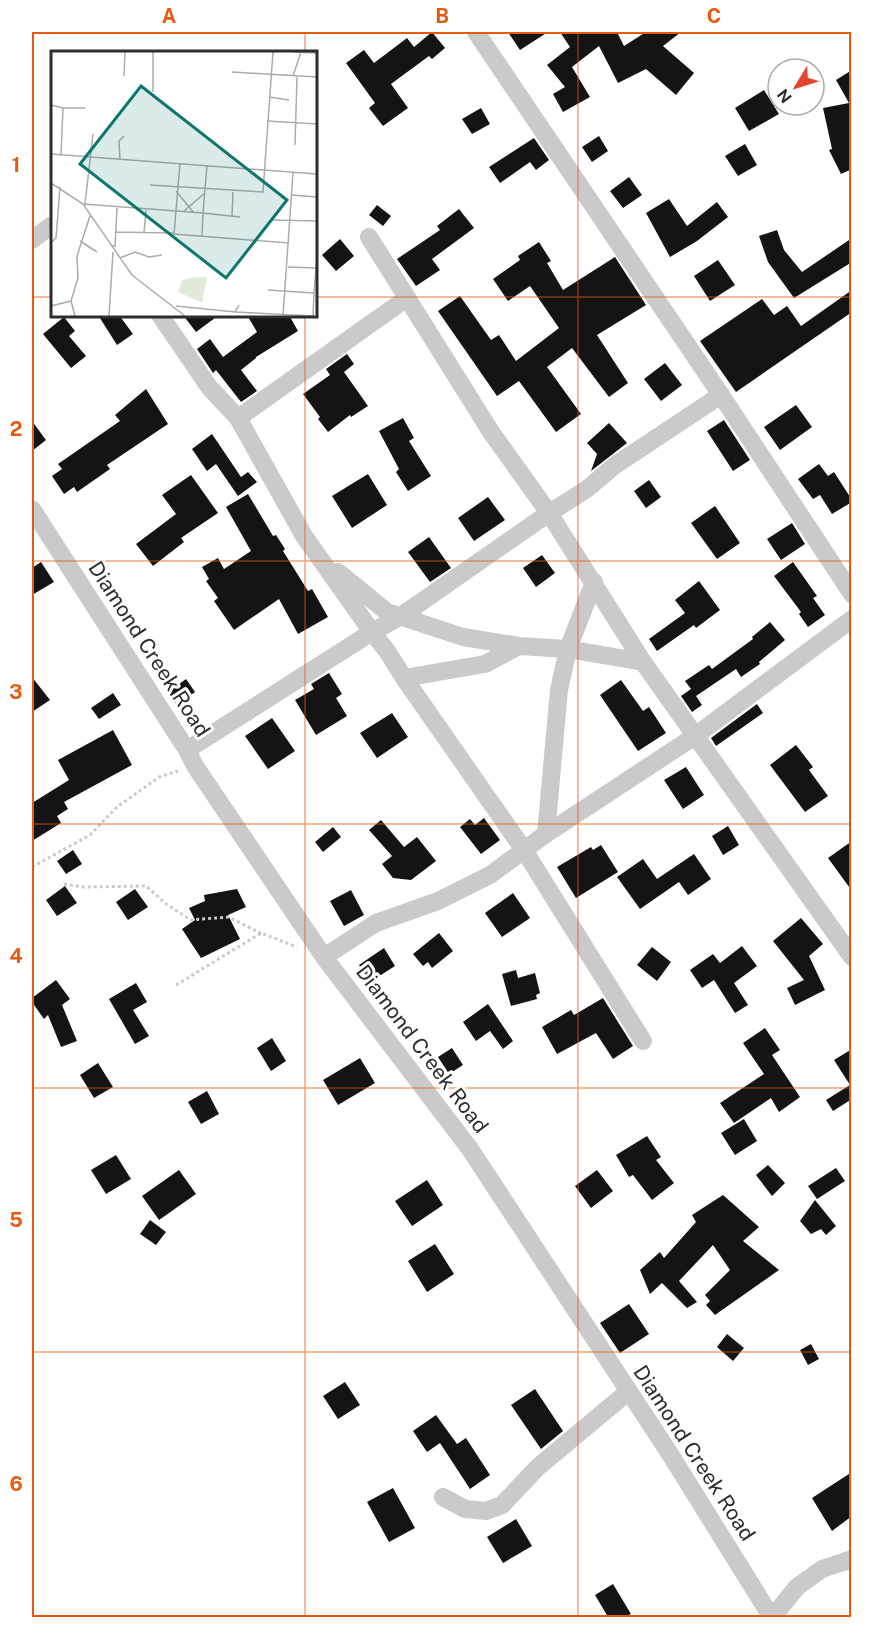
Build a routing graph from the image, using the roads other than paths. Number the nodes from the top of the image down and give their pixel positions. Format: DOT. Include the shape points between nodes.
graph roads {
  1 [pos="476,32"];
  2 [pos="51,226"];
  3 [pos="369,237"];
  4 [pos="32,240"];
  5 [pos="407,298"];
  6 [pos="161,316"];
  7 [pos="721,395"];
  8 [pos="238,418"];
  9 [pos="32,509"];
  10 [pos="549,513"];
  11 [pos="304,536"];
  12 [pos="594,582"];
  13 [pos="852,594"];
  14 [pos="401,616"];
  15 [pos="852,619"];
  16 [pos="372,632"];
  17 [pos="519,646"];
  18 [pos="568,649"];
  19 [pos="643,662"];
  20 [pos="404,678"];
  21 [pos="695,736"];
  22 [pos="191,758"];
  23 [pos="546,834"];
  24 [pos="524,850"];
  25 [pos="844,930"];
  26 [pos="324,957"];
  27 [pos="852,957"];
  28 [pos="643,1041"];
  29 [pos="629,1391"];
  30 [pos="443,1497"];
  31 [pos="852,1559"];
  32 [pos="772,1617"];
  1 -- 7 [label="street"];
  2 -- 4 [label="street"];
  3 -- 5 [label="street"];
  5 -- 8 [label="street"];
  5 -- 10 [label="street" via="491,432"];
  6 -- 8 [label="street" via="208,387"];
  7 -- 10 [label="street"];
  7 -- 13 [label="street"];
  8 -- 11 [label="street"];
  9 -- 22 [label="street, Diamond Creek Road"];
  10 -- 12 [label="street"];
  10 -- 14 [label="street"];
  11 -- 14 [label="street" via="344,578 387,612"];
  11 -- 16 [label="street"];
  12 -- 18 [label="street"];
  12 -- 19 [label="street"];
  14 -- 16 [label="street"];
  14 -- 17 [label="street" via="463,637"];
  15 -- 21 [label="street"];
  16 -- 20 [label="street"];
  16 -- 22 [label="street"];
  17 -- 18 [label="street"];
  17 -- 20 [label="street" via="485,664"];
  18 -- 19 [label="street"];
  18 -- 23 [label="street" via="558,702"];
  19 -- 21 [label="street"];
  20 -- 24 [label="street"];
  21 -- 23 [label="street"];
  21 -- 25 [label="street"];
  22 -- 26 [label="street, Diamond Creek Road"];
  23 -- 24 [label="street"];
  24 -- 26 [label="street" via="490,875 438,901 376,922"];
  24 -- 28 [label="street"];
  25 -- 27 [label="street"];
  26 -- 29 [label="street, Diamond Creek Road" via="470,1149"];
  29 -- 30 [label="street" via="538,1467 502,1505 486,1511 465,1509"];
  29 -- 32 [label="street, Diamond Creek Road"];
  31 -- 32 [label="street" via="813,1575 797,1587"];
}
